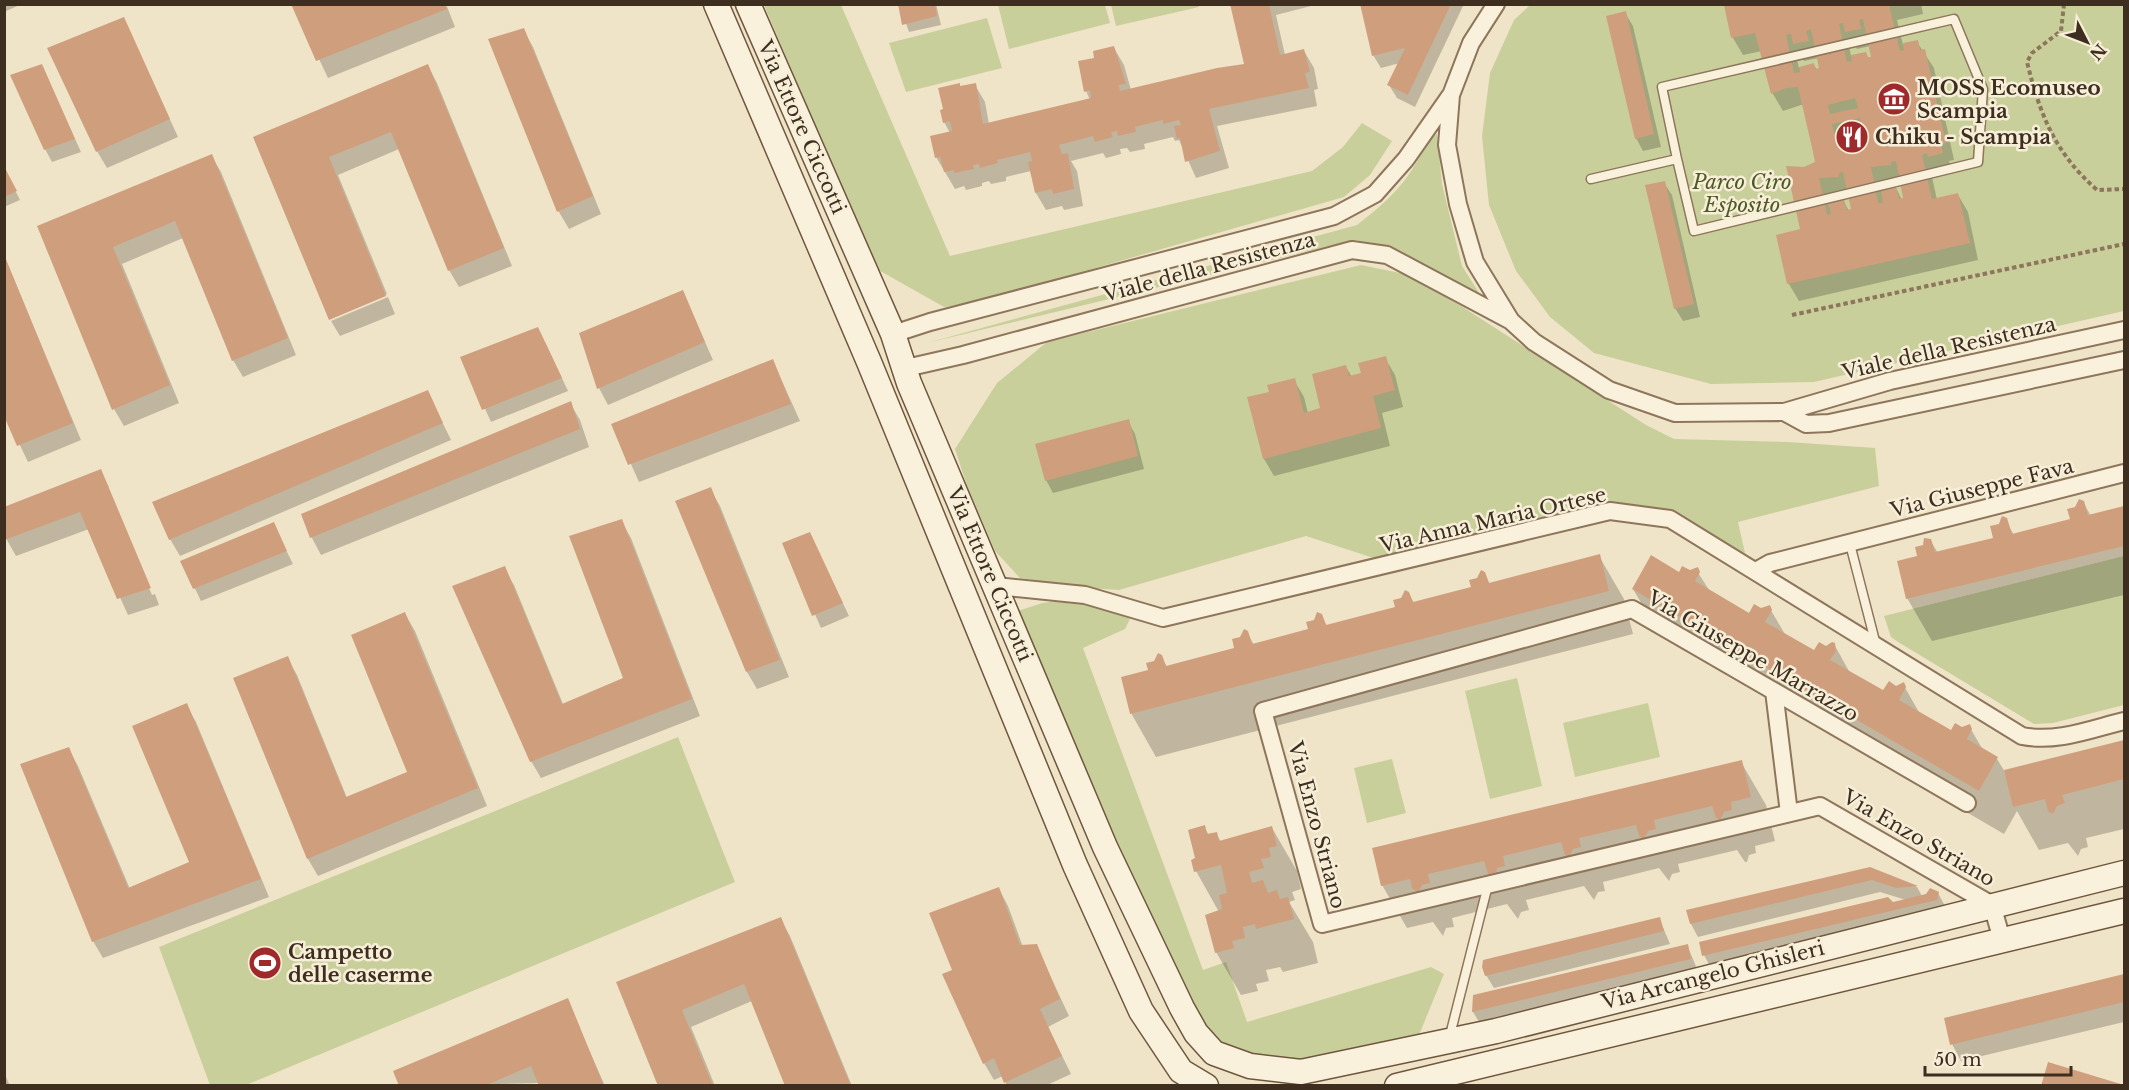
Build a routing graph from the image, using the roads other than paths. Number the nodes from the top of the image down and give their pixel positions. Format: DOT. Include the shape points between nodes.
graph roads {
  1 [pos="716,4"];
  2 [pos="748,4"];
  3 [pos="1496,4"];
  4 [pos="1451,95"];
  5 [pos="1677,159"];
  6 [pos="1591,179"];
  7 [pos="1511,321"];
  8 [pos="2124,330"];
  9 [pos="893,334"];
  10 [pos="2124,360"];
  11 [pos="869,362"];
  12 [pos="906,368"];
  13 [pos="1784,412"];
  14 [pos="2124,473"];
  15 [pos="1850,544"];
  16 [pos="1756,571"];
  17 [pos="996,586"];
  18 [pos="1876,646"];
  19 [pos="1774,691"];
  20 [pos="1263,711"];
  21 [pos="2124,721"];
  22 [pos="1967,803"];
  23 [pos="1789,813"];
  24 [pos="2124,873"];
  25 [pos="1488,885"];
  26 [pos="1992,905"];
  27 [pos="2124,911"];
  28 [pos="2002,940"];
  29 [pos="1448,1041"];
  30 [pos="1301,1072"];
  31 [pos="1206,1086"];
  32 [pos="1397,1086"];
  1 -- 11 [label="street, Via Ettore Ciccotti"];
  2 -- 9 [label="street, Via Ettore Ciccotti"];
  3 -- 4 [label="street, Viale della Resistenza" via="1471,43"];
  4 -- 7 [label="street, Viale della Resistenza" via="1447,145 1458,204 1475,262"];
  4 -- 9 [label="street, Viale della Resistenza" via="1406,159 1375,194 1334,216"];
  5 -- 5 [label="lane" via="1694,231 1978,162 1983,88 1953,19 1662,87"];
  5 -- 6 [label="lane"];
  7 -- 12 [label="street, Viale della Resistenza" via="1387,255 1352,250"];
  7 -- 13 [label="street, Viale della Resistenza" via="1534,342 1609,390 1653,405 1675,412"];
  8 -- 13 [label="street, Viale della Resistenza" via="1890,381"];
  9 -- 11 [label="street"];
  9 -- 12 [label="street, Via Ettore Ciccotti"];
  10 -- 13 [label="street, Viale della Resistenza" via="1829,423 1806,423"];
  11 -- 12 [label="street"];
  11 -- 31 [label="street, Via Ettore Ciccotti" via="1075,865 1141,1011 1181,1071"];
  12 -- 17 [label="street, Via Ettore Ciccotti"];
  14 -- 15 [label="street, Via Giuseppe Fava"];
  15 -- 16 [label="street, Via Giuseppe Fava" via="1770,563"];
  15 -- 18 [label="lane"];
  16 -- 17 [label="street, Via Anna Maria Ortese" via="1670,519 1610,511 1163,618 1085,595"];
  16 -- 18 [label="street, Via Anna Maria Ortese"];
  17 -- 30 [label="street, Via Ettore Ciccotti" via="1105,847 1196,1033 1214,1053 1250,1066"];
  18 -- 21 [label="street, Via Anna Maria Ortese" via="2022,736 2055,738"];
  19 -- 20 [label="street, Via Giuseppe Marrazzo" via="1632,609"];
  19 -- 22 [label="street, Via Giuseppe Marrazzo"];
  19 -- 23 [label="street"];
  20 -- 25 [label="street, Via Enzo Striano" via="1322,924"];
  23 -- 25 [label="street, Via Enzo Striano"];
  23 -- 26 [label="street, Via Enzo Striano" via="1820,806"];
  24 -- 26 [label="street, Via Arcangelo Ghisleri"];
  25 -- 29 [label="lane"];
  26 -- 28 [label="street, Via Enzo Striano"];
  26 -- 29 [label="street, Via Arcangelo Ghisleri"];
  27 -- 28 [label="street, Via Arcangelo Ghisleri"];
  28 -- 32 [label="street, Via Arcangelo Ghisleri"];
  29 -- 30 [label="street, Via Arcangelo Ghisleri"];
}
